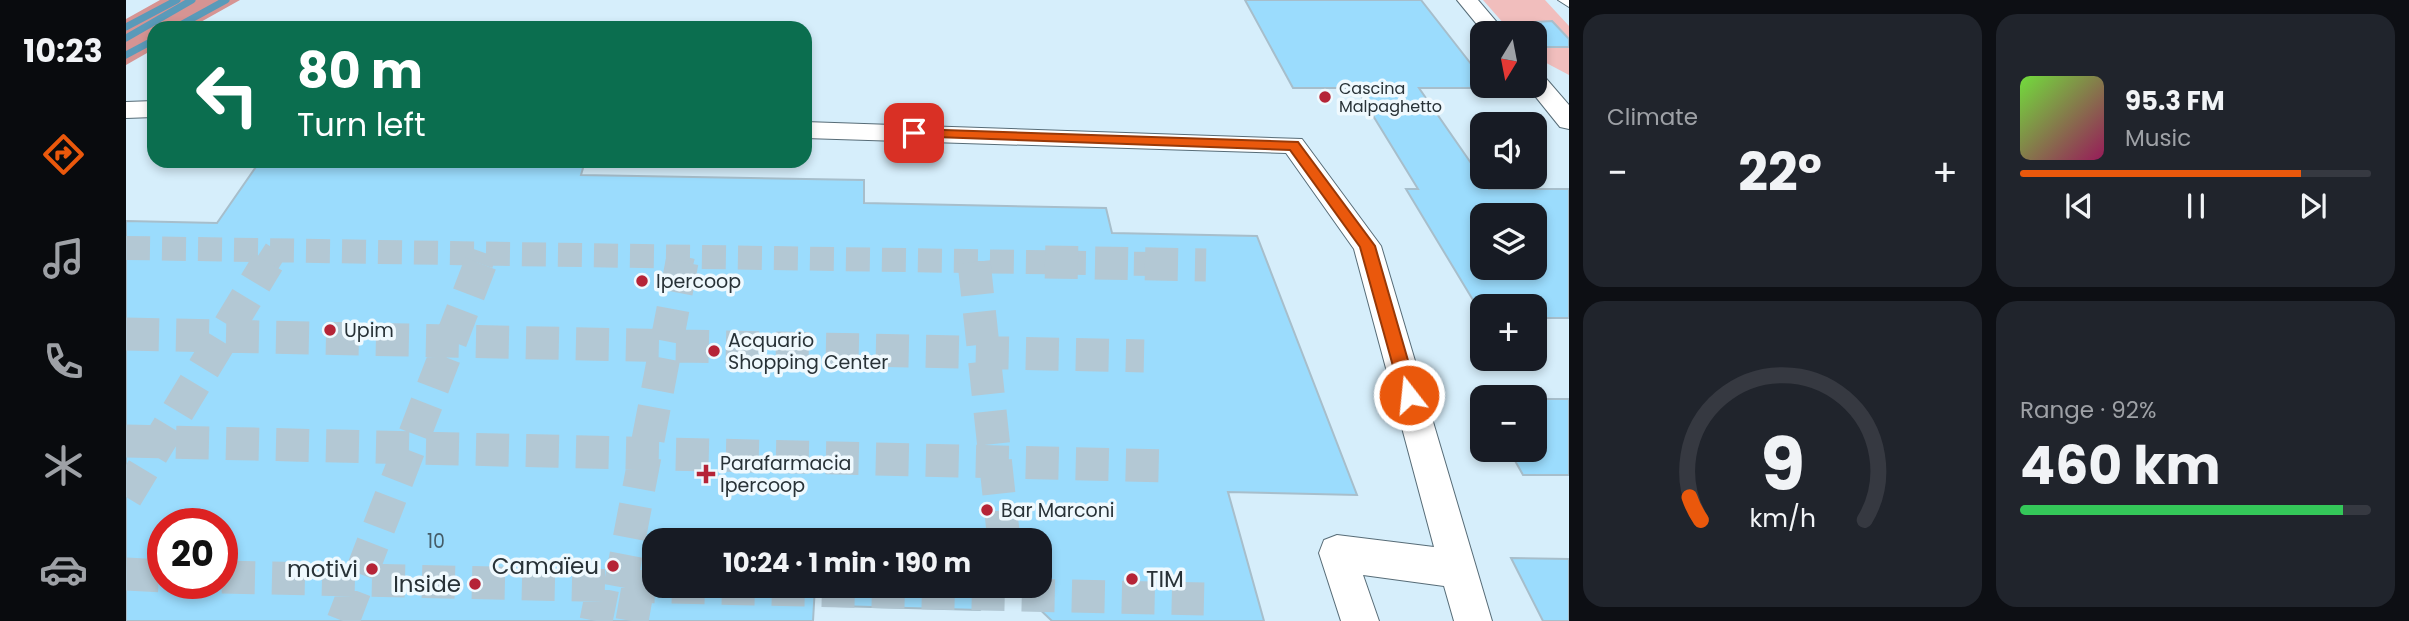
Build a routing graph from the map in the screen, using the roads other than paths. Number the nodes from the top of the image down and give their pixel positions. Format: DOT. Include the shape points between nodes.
graph roads {
  1 [pos="1467,0"];
  2 [pos="1485,21"];
  3 [pos="1556,87"];
  4 [pos="126,110"];
  5 [pos="147,110"];
  6 [pos="1569,121"];
  7 [pos="812,130"];
  8 [pos="1458,569"];
  9 [pos="1360,621"];
  10 [pos="1473,621"];
  1 -- 2 [label="street"];
  3 -- 6 [label="street"];
  4 -- 5 [label="street"];
  7 -- 8 [label="street" via="1293,145 1367,246"];
  8 -- 9 [label="street" via="1337,553"];
  8 -- 10 [label="street"];
}
